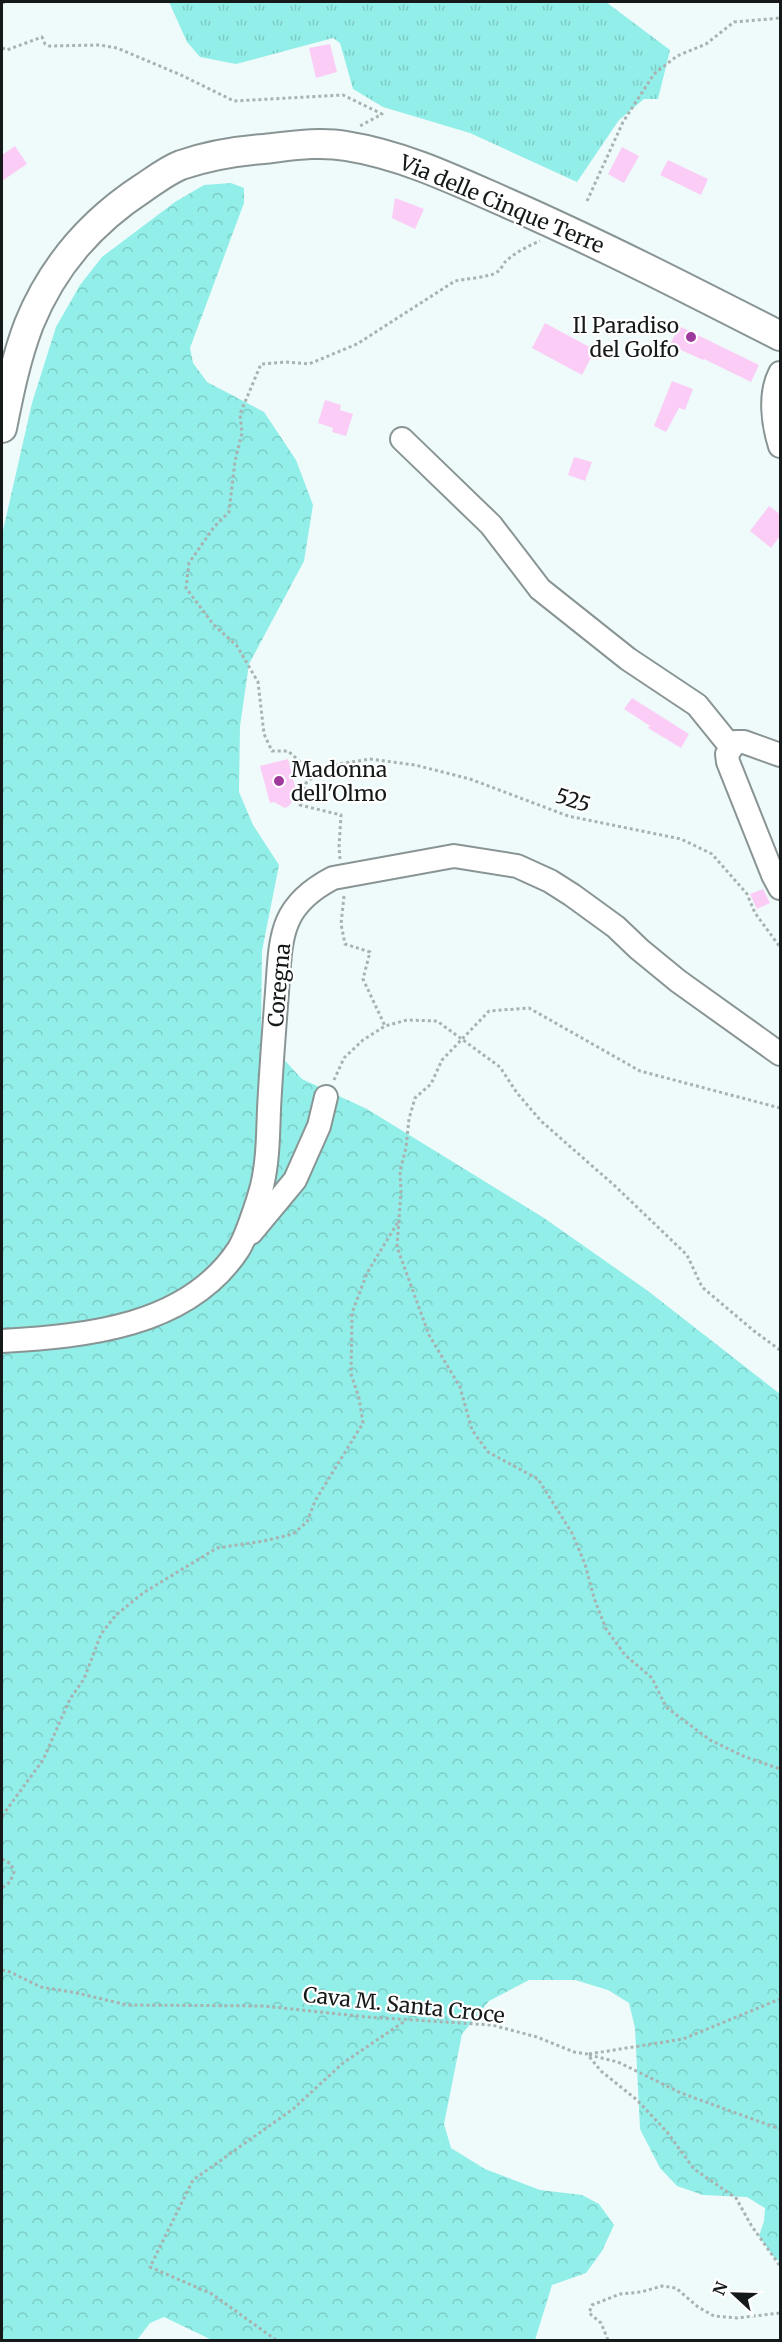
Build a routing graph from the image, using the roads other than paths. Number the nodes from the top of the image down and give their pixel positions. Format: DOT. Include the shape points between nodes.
graph roads {
  1 [pos="780,336"];
  2 [pos="780,373"];
  3 [pos="2,429"];
  4 [pos="402,439"];
  5 [pos="780,446"];
  6 [pos="731,747"];
  7 [pos="780,754"];
  8 [pos="780,888"];
  9 [pos="780,1054"];
  10 [pos="326,1097"];
  11 [pos="239,1249"];
  12 [pos="2,1341"];
  1 -- 3 [label="main road, Via delle Cinque Terre" via="564,228 439,173 344,145 251,150 180,166 118,204 86,232 66,257 29,324"];
  2 -- 5 [label="street" via="773,398"];
  4 -- 6 [label="street" via="491,525 540,589 628,658 697,705"];
  6 -- 7 [label="street" via="744,742"];
  6 -- 8 [label="street" via="728,762"];
  9 -- 11 [label="street, Coregna" via="678,981 572,895 517,866 454,856 333,878 295,905 281,939 268,1144 262,1186"];
  10 -- 11 [label="street" via="319,1126 295,1180"];
  11 -- 12 [label="street, Coregna" via="210,1282 152,1317 76,1336"];
}
